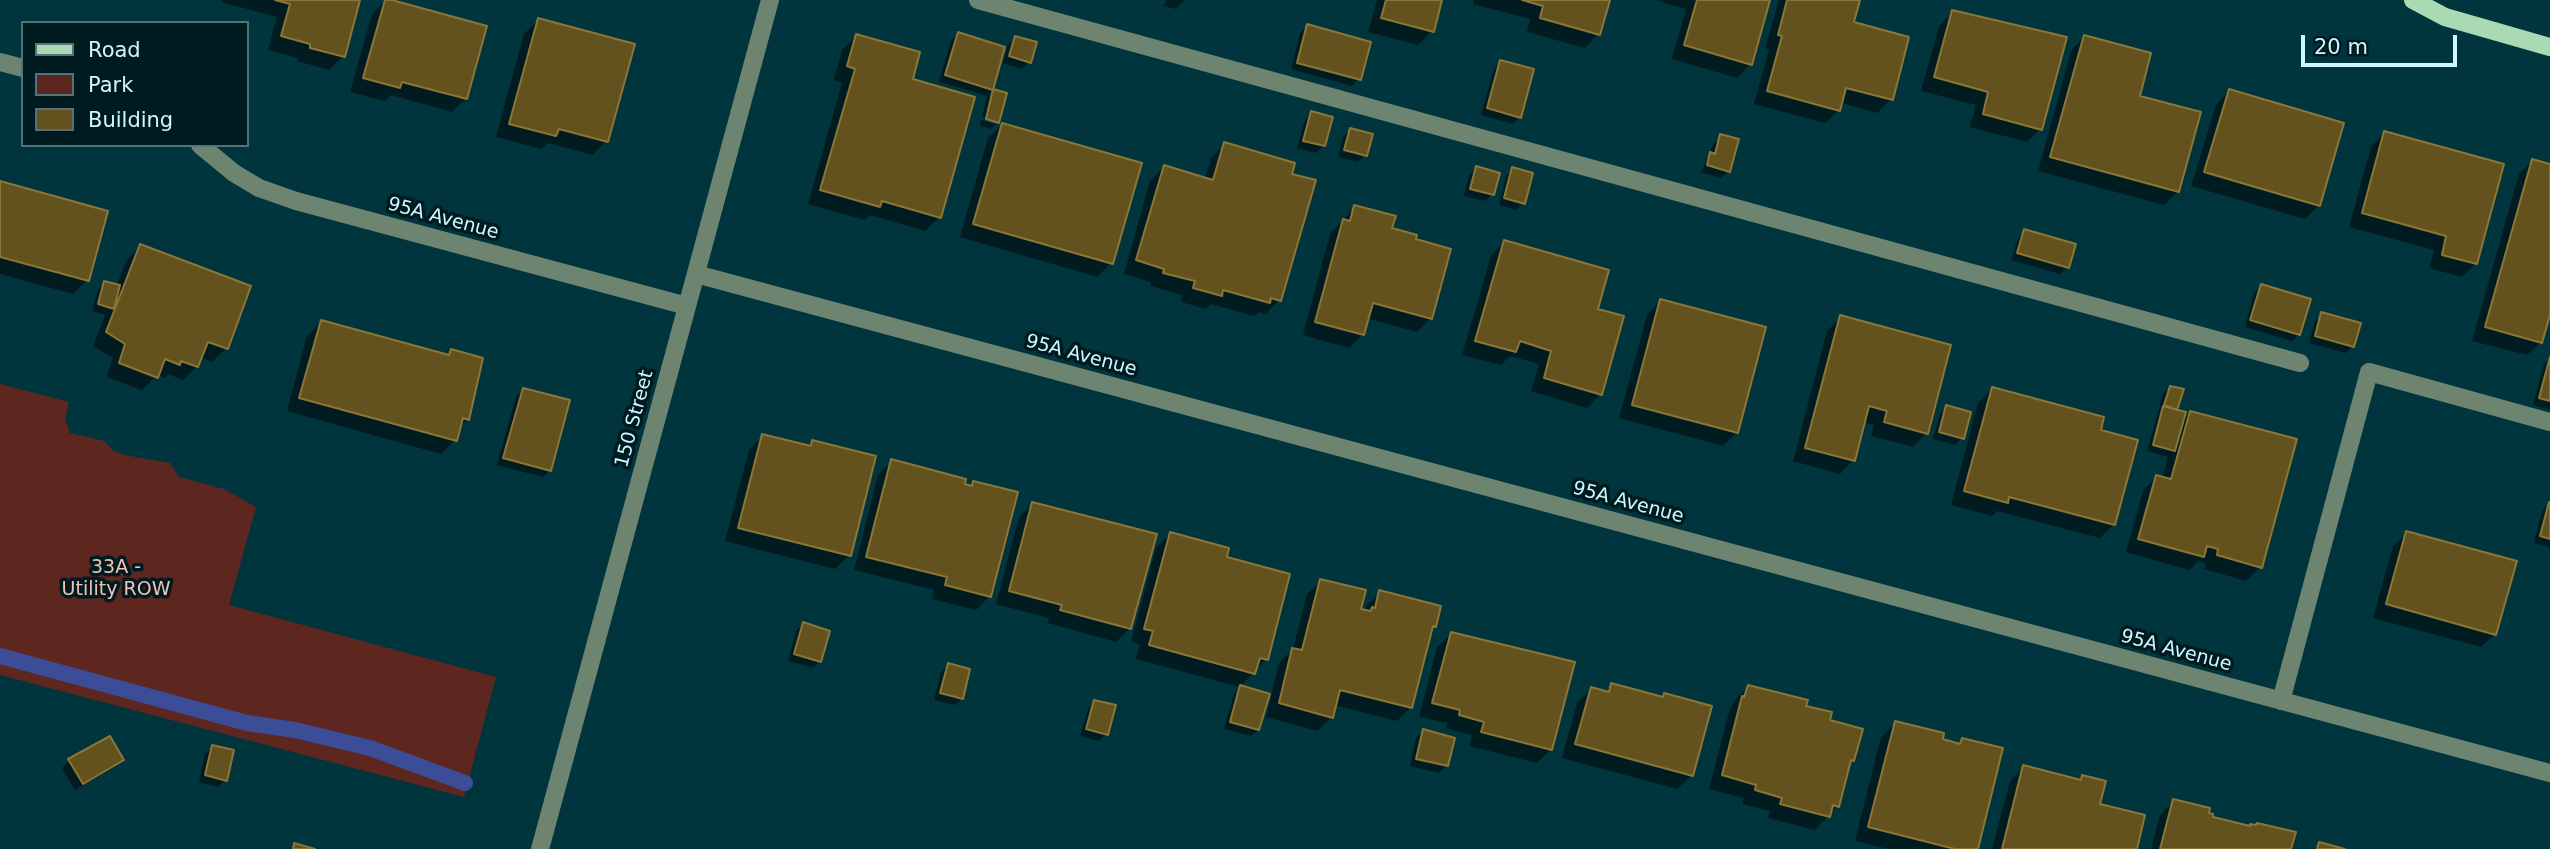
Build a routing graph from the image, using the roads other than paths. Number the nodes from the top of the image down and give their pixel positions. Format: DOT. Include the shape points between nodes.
graph roads {
  1 [pos="770,0"];
  2 [pos="978,0"];
  3 [pos="2413,0"];
  4 [pos="2550,47"];
  5 [pos="0,62"];
  6 [pos="21,67"];
  7 [pos="202,147"];
  8 [pos="695,274"];
  9 [pos="687,306"];
  10 [pos="2300,363"];
  11 [pos="2550,422"];
  12 [pos="2281,701"];
  13 [pos="2550,773"];
  14 [pos="540,849"];
  1 -- 8 [label="street, 150 Street"];
  2 -- 10 [label="street"];
  3 -- 4 [label="main road" via="2445,17"];
  5 -- 6 [label="street"];
  7 -- 9 [label="street, 95A Avenue" via="259,188 296,201"];
  8 -- 9 [label="street, 150 Street"];
  8 -- 12 [label="street, 95A Avenue"];
  9 -- 14 [label="street, 150 Street"];
  11 -- 12 [label="street" via="2369,372"];
  12 -- 13 [label="street, 95A Avenue"];
}
